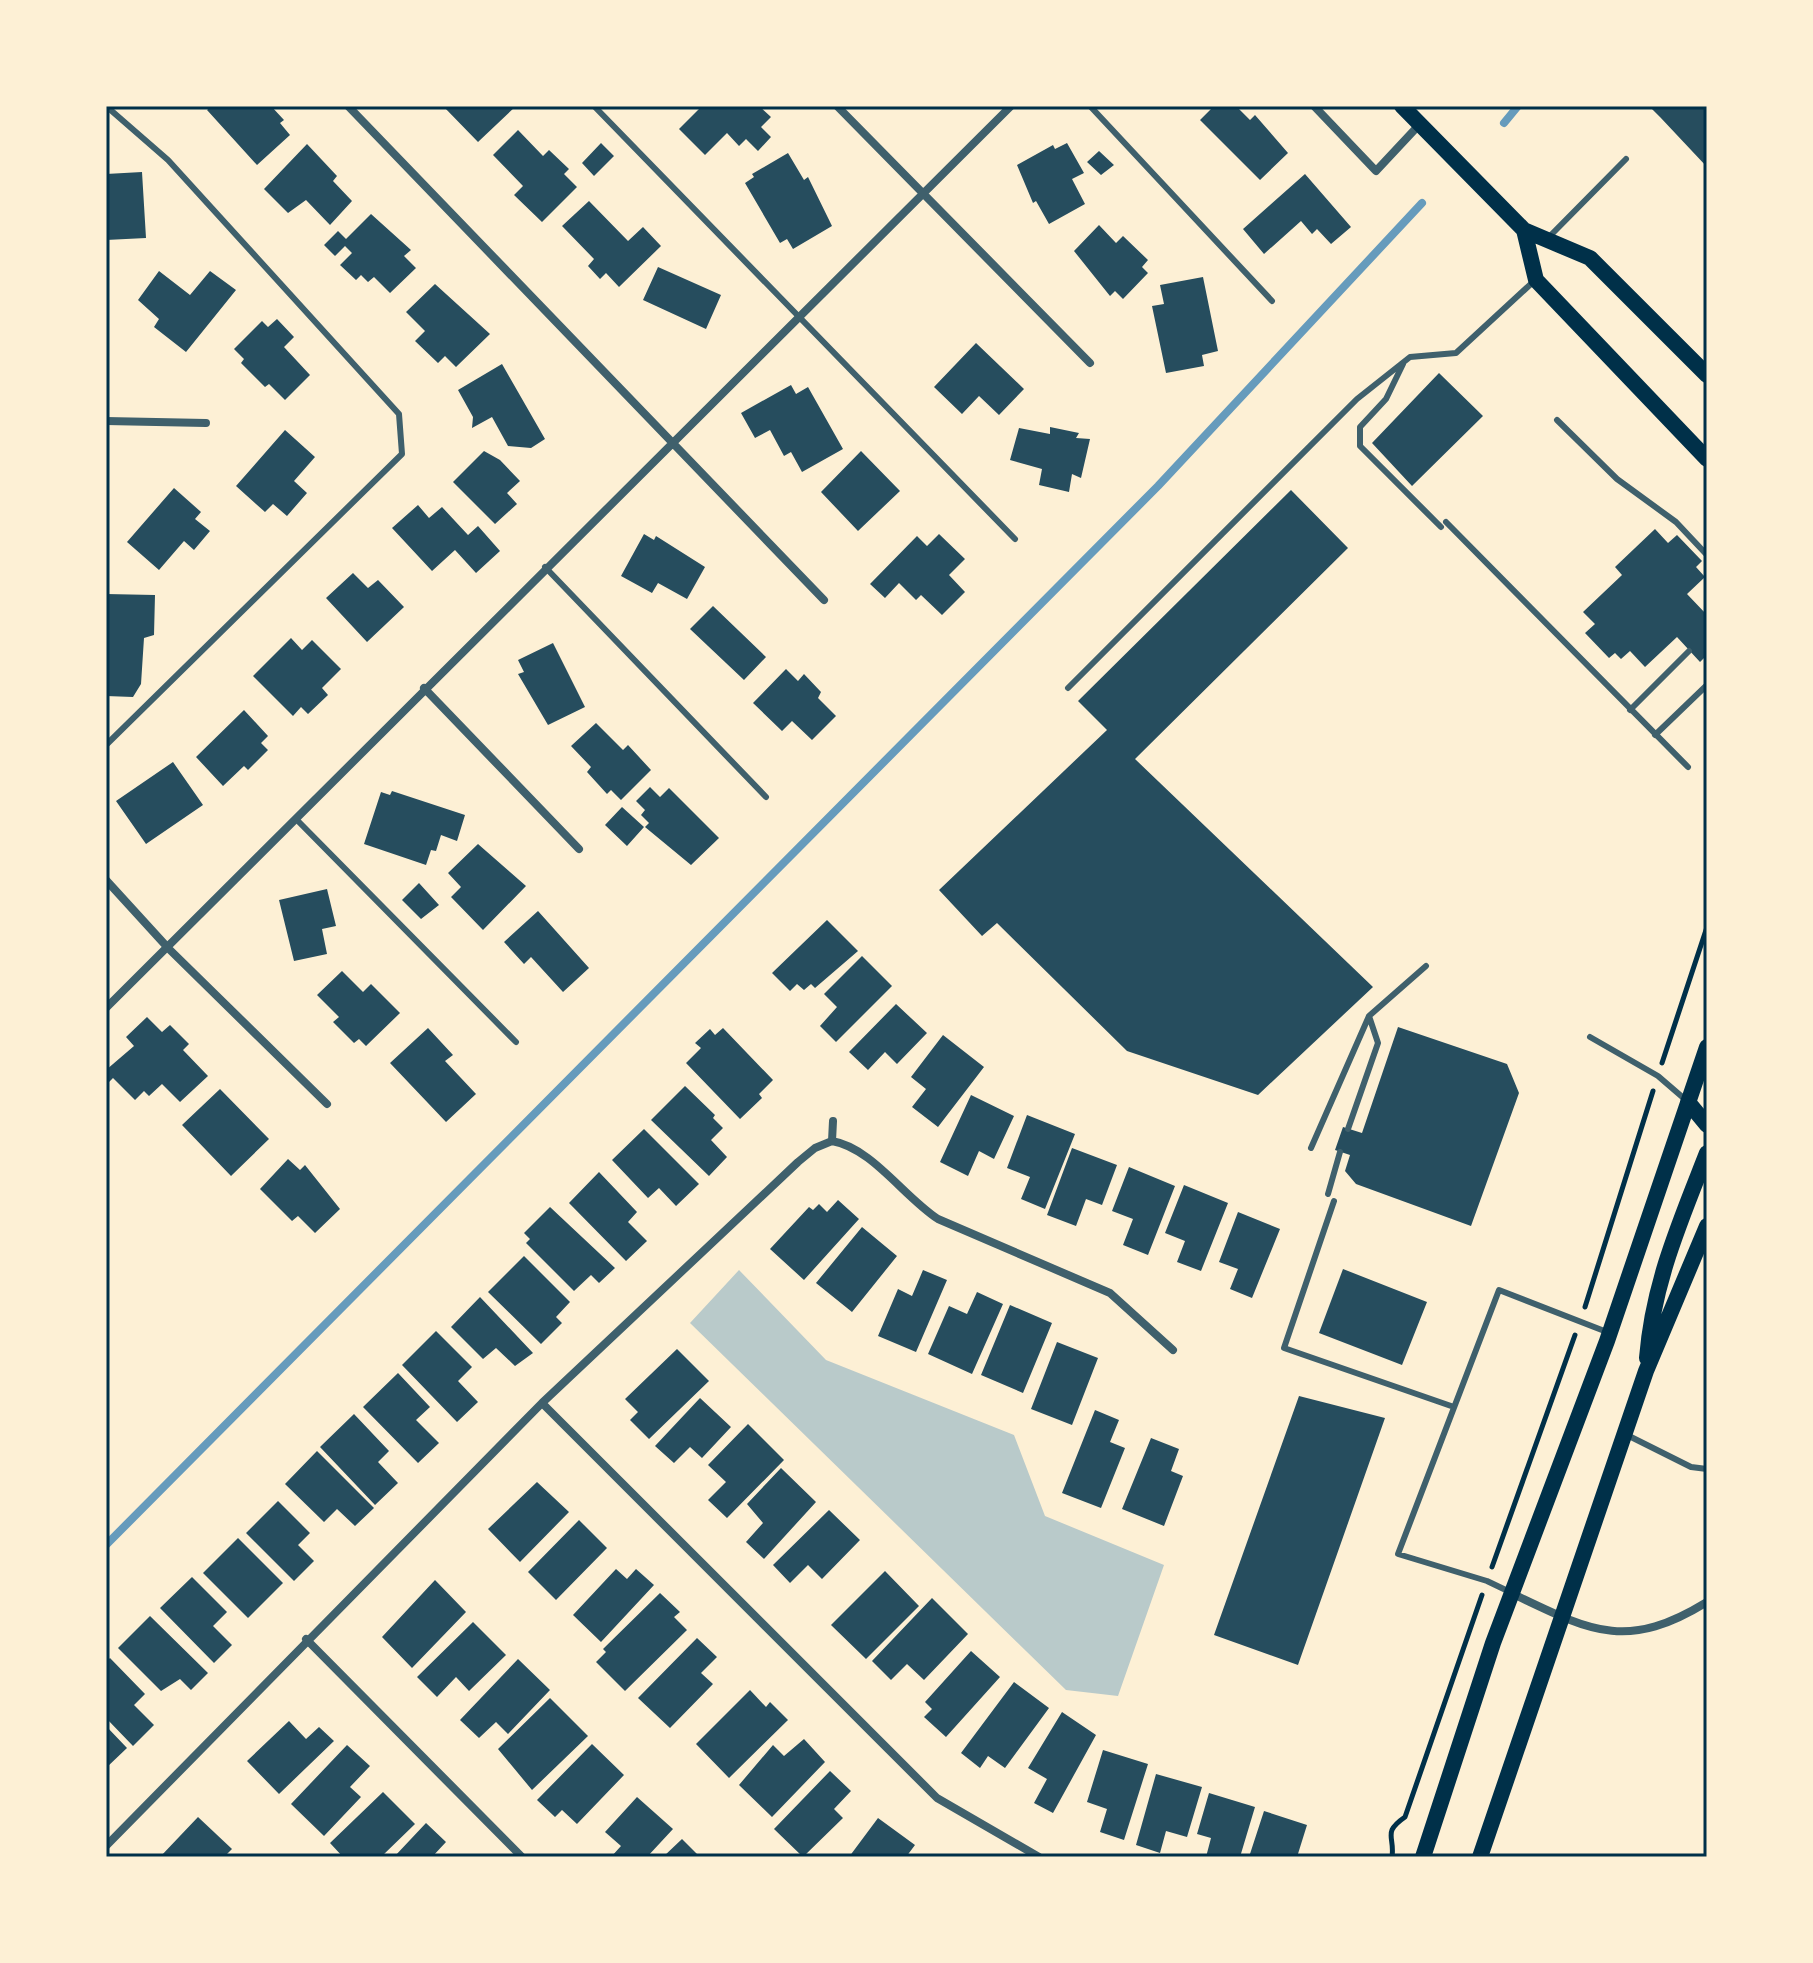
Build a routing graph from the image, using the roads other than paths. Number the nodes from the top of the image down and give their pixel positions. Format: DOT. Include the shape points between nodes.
graph roads {
  1 [pos="106,106"];
  2 [pos="348,106"];
  3 [pos="594,106"];
  4 [pos="837,106"];
  5 [pos="1011,106"];
  6 [pos="1090,106"];
  7 [pos="1314,106"];
  8 [pos="1402,106"];
  9 [pos="1419,125"];
  10 [pos="1626,159"];
  11 [pos="924,195"];
  12 [pos="1524,230"];
  13 [pos="1547,240"];
  14 [pos="1536,280"];
  15 [pos="1272,301"];
  16 [pos="801,316"];
  17 [pos="1405,361"];
  18 [pos="1090,363"];
  19 [pos="1707,375"];
  20 [pos="1557,420"];
  21 [pos="106,421"];
  22 [pos="206,423"];
  23 [pos="673,440"];
  24 [pos="1707,459"];
  25 [pos="1015,539"];
  26 [pos="1707,555"];
  27 [pos="545,567"];
  28 [pos="824,600"];
  29 [pos="1689,651"];
  30 [pos="1707,685"];
  31 [pos="424,688"];
  32 [pos="1068,688"];
  33 [pos="1630,710"];
  34 [pos="1655,735"];
  35 [pos="106,745"];
  36 [pos="1688,767"];
  37 [pos="766,797"];
  38 [pos="296,819"];
  39 [pos="579,849"];
  40 [pos="106,880"];
  41 [pos="169,949"];
  42 [pos="1426,966"];
  43 [pos="106,1008"];
  44 [pos="1369,1016"];
  45 [pos="1590,1037"];
  46 [pos="516,1042"];
  47 [pos="1707,1047"];
  48 [pos="1688,1102"];
  49 [pos="327,1104"];
  50 [pos="833,1121"];
  51 [pos="1707,1125"];
  52 [pos="1348,1129"];
  53 [pos="832,1141"];
  54 [pos="1311,1148"];
  55 [pos="1340,1152"];
  56 [pos="1707,1153"];
  57 [pos="1328,1194"];
  58 [pos="1334,1201"];
  59 [pos="1707,1226"];
  60 [pos="1610,1333"];
  61 [pos="1173,1350"];
  62 [pos="1646,1371"];
  63 [pos="542,1403"];
  64 [pos="1454,1407"];
  65 [pos="1627,1435"];
  66 [pos="1707,1469"];
  67 [pos="1513,1594"];
  68 [pos="1707,1602"];
  69 [pos="1563,1617"];
  70 [pos="306,1639"];
  71 [pos="106,1846"];
  72 [pos="522,1857"];
  73 [pos="1039,1857"];
  74 [pos="1423,1857"];
  75 [pos="1480,1857"];
  1 -- 35 [label="lane" via="168,160 399,414 402,454"];
  2 -- 23 [label="street"];
  3 -- 16 [label="lane"];
  4 -- 11 [label="street"];
  5 -- 11 [label="street"];
  6 -- 15 [label="lane"];
  7 -- 9 [label="street" via="1376,171"];
  8 -- 9 [label="main road"];
  9 -- 12 [label="main road"];
  10 -- 13 [label="lane"];
  11 -- 16 [label="street"];
  11 -- 18 [label="street"];
  12 -- 13 [label="main road"];
  12 -- 14 [label="main road"];
  13 -- 19 [label="main road" via="1590,258"];
  14 -- 17 [label="lane" via="1456,353"];
  14 -- 24 [label="main road"];
  16 -- 23 [label="street"];
  16 -- 25 [label="lane"];
  17 -- 32 [label="lane" via="1357,399"];
  17 -- 33 [label="lane" via="1386,399 1360,427 1360,446"];
  20 -- 26 [label="lane"];
  21 -- 22 [label="street"];
  23 -- 27 [label="street"];
  23 -- 28 [label="street"];
  27 -- 31 [label="street"];
  27 -- 37 [label="lane"];
  29 -- 33 [label="lane"];
  30 -- 34 [label="lane"];
  31 -- 38 [label="street"];
  31 -- 39 [label="street"];
  33 -- 34 [label="lane"];
  34 -- 36 [label="lane"];
  38 -- 41 [label="street"];
  38 -- 46 [label="lane"];
  40 -- 41 [label="street"];
  41 -- 43 [label="street"];
  41 -- 49 [label="street"];
  42 -- 44 [label="lane"];
  44 -- 52 [label="lane" via="1378,1043"];
  44 -- 54 [label="lane"];
  45 -- 48 [label="lane" via="1658,1076"];
  47 -- 48 [label="main road"];
  48 -- 51 [label="main road"];
  48 -- 60 [label="main road"];
  50 -- 53 [label="street"];
  53 -- 61 [label="street" via="850,1144 938,1219 1110,1293"];
  53 -- 63 [label="street" via="798,1162"];
  55 -- 57 [label="lane"];
  56 -- 62 [label="main road" via="1651,1311"];
  58 -- 64 [label="lane" via="1284,1348"];
  59 -- 62 [label="main road"];
  60 -- 64 [label="lane" via="1499,1290"];
  60 -- 67 [label="main road"];
  62 -- 65 [label="main road"];
  63 -- 70 [label="street"];
  63 -- 73 [label="street" via="937,1798"];
  64 -- 67 [label="lane" via="1398,1554"];
  65 -- 66 [label="lane" via="1691,1467"];
  65 -- 69 [label="main road"];
  67 -- 69 [label="street"];
  67 -- 74 [label="main road"];
  68 -- 69 [label="street" via="1647,1631 1616,1632"];
  69 -- 75 [label="main road"];
  70 -- 71 [label="street"];
  70 -- 72 [label="street"];
}
